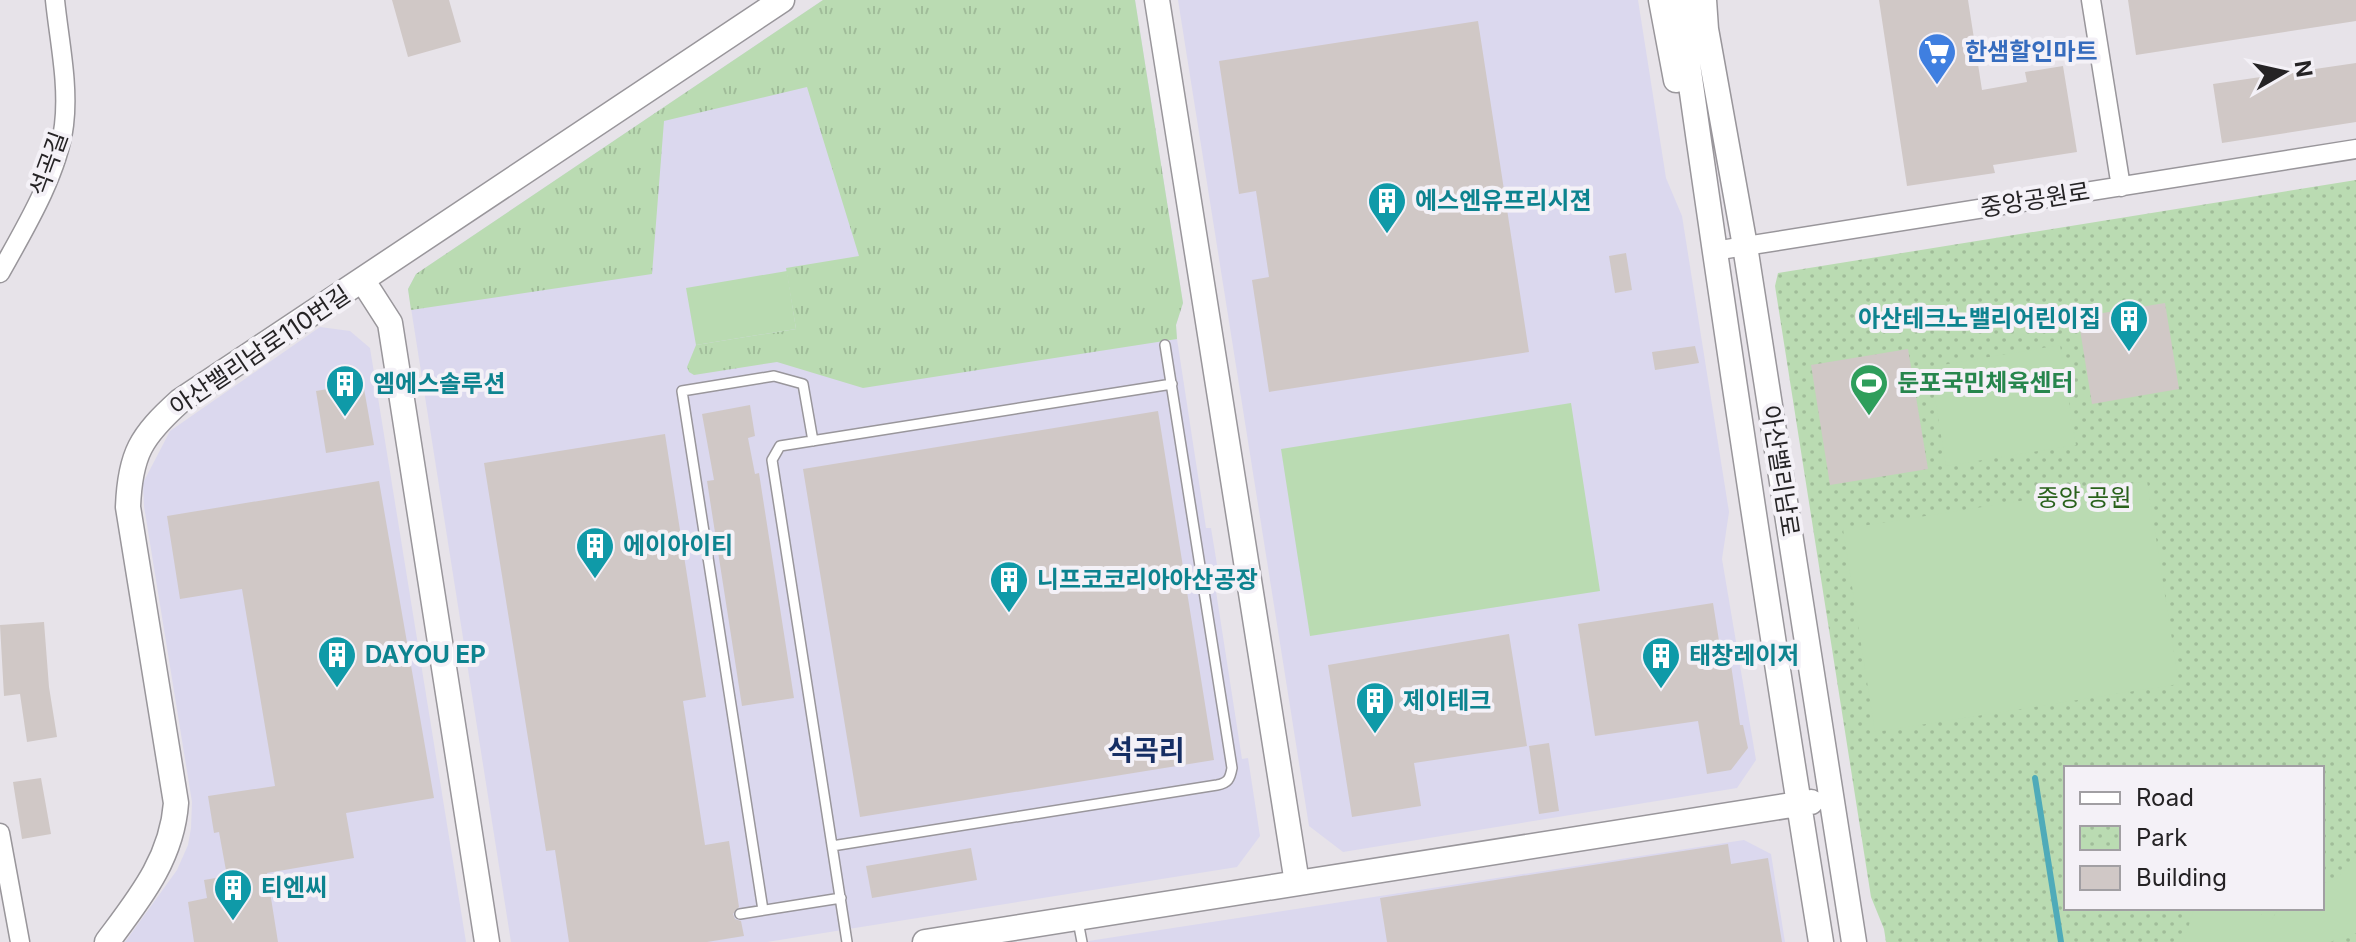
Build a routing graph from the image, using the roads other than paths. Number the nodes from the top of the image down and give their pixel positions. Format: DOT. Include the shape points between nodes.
graph roads {
  1 [pos="55,0"];
  2 [pos="782,0"];
  3 [pos="1157,0"];
  4 [pos="1661,0"];
  5 [pos="1684,0"];
  6 [pos="1704,0"];
  7 [pos="1719,0"];
  8 [pos="2091,0"];
  9 [pos="1717,92"];
  10 [pos="1699,142"];
  11 [pos="2356,149"];
  12 [pos="2121,187"];
  13 [pos="1745,246"];
  14 [pos="1714,251"];
  15 [pos="0,273"];
  16 [pos="363,281"];
  17 [pos="1165,345"];
  18 [pos="1172,384"];
  19 [pos="813,441"];
  20 [pos="1831,799"];
  21 [pos="1798,804"];
  22 [pos="0,833"];
  23 [pos="832,846"];
  24 [pos="1297,883"];
  25 [pos="841,898"];
  26 [pos="763,910"];
  27 [pos="740,914"];
  28 [pos="1080,930"];
  29 [pos="20,942"];
  30 [pos="107,942"];
  31 [pos="487,942"];
  32 [pos="847,942"];
  33 [pos="925,942"];
  34 [pos="1821,942"];
  35 [pos="1854,942"];
  1 -- 15 [label="street, 석곡길" via="65,93 62,140"];
  2 -- 16 [label="street, 아산밸리남로110번길"];
  3 -- 24 [label="street"];
  4 -- 10 [label="street" via="1682,111"];
  5 -- 10 [label="street, 아산밸리남로" via="1683,29"];
  6 -- 9 [label="street, 아산밸리남로"];
  7 -- 9 [label="street"];
  8 -- 12 [label="street"];
  9 -- 13 [label="street, 아산밸리남로"];
  10 -- 14 [label="street, 아산밸리남로"];
  11 -- 12 [label="street, 중앙공원로"];
  12 -- 13 [label="street, 중앙공원로"];
  13 -- 14 [label="street, 중앙공원로"];
  13 -- 20 [label="street, 아산밸리남로"];
  14 -- 21 [label="street, 아산밸리남로"];
  16 -- 30 [label="street, 아산밸리남로110번길" via="180,401 141,442 129,478 128,507 176,803 175,825 158,870"];
  16 -- 31 [label="street" via="390,323"];
  17 -- 18 [label="lane"];
  18 -- 19 [label="lane"];
  18 -- 23 [label="lane" via="1230,778 1217,785"];
  19 -- 23 [label="lane" via="780,446 772,460"];
  19 -- 26 [label="lane" via="803,384 774,376 682,391"];
  20 -- 21 [label="street"];
  20 -- 35 [label="street, 아산밸리남로"];
  21 -- 24 [label="street"];
  21 -- 34 [label="street, 아산밸리남로"];
  22 -- 29 [label="street"];
  23 -- 25 [label="lane"];
  24 -- 28 [label="street"];
  25 -- 26 [label="lane"];
  25 -- 32 [label="lane"];
  26 -- 27 [label="lane"];
  28 -- 33 [label="street"];
}
